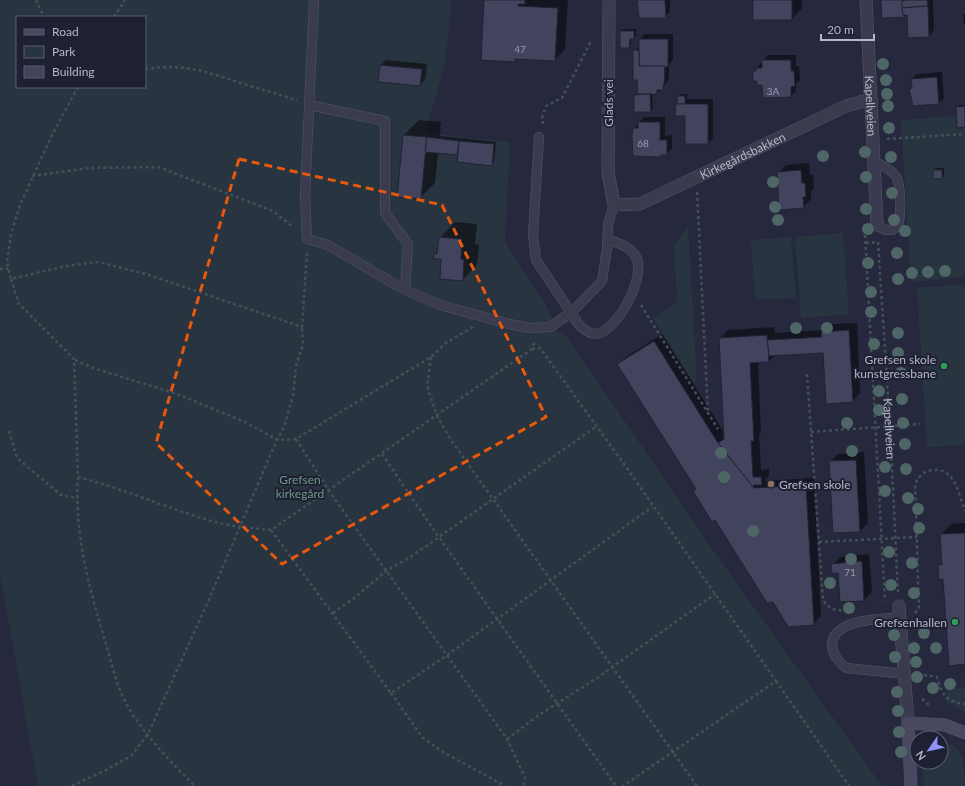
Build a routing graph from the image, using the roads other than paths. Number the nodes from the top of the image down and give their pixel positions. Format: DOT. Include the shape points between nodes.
graph roads {
  1 [pos="314,0"];
  2 [pos="609,0"];
  3 [pos="866,0"];
  4 [pos="871,100"];
  5 [pos="309,105"];
  6 [pos="539,137"];
  7 [pos="874,161"];
  8 [pos="614,205"];
  9 [pos="877,225"];
  10 [pos="607,239"];
  11 [pos="405,290"];
  12 [pos="572,312"];
  13 [pos="900,612"];
  14 [pos="905,674"];
  15 [pos="908,723"];
  16 [pos="965,733"];
  17 [pos="911,786"];
  1 -- 5 [label="lane"];
  2 -- 8 [label="street, Glads vei" via="608,172"];
  3 -- 4 [label="street, Kapellveien"];
  4 -- 7 [label="street, Kapellveien"];
  4 -- 8 [label="street, Kirkegårdsbakken" via="846,106 640,204"];
  5 -- 11 [label="lane" via="305,196 307,239 328,245"];
  5 -- 11 [label="lane" via="385,121 385,213 408,244"];
  6 -- 12 [label="lane" via="533,235 536,260"];
  7 -- 9 [label="street, Kapellveien"];
  7 -- 9 [label="lane" via="894,174 898,180 900,218 898,226 892,230 885,230"];
  8 -- 10 [label="lane" via="608,224"];
  10 -- 12 [label="lane" via="602,281"];
  10 -- 12 [label="lane" via="625,245 637,259 638,275 634,292 620,316 606,330 596,334 589,333 580,325"];
  11 -- 12 [label="lane" via="440,305 509,324 550,327"];
  13 -- 14 [label="street"];
  13 -- 14 [label="lane" via="886,618 840,628 834,635 832,649 840,664 846,668"];
  14 -- 15 [label="street"];
  15 -- 16 [label="street" via="945,725"];
  15 -- 17 [label="street"];
}
